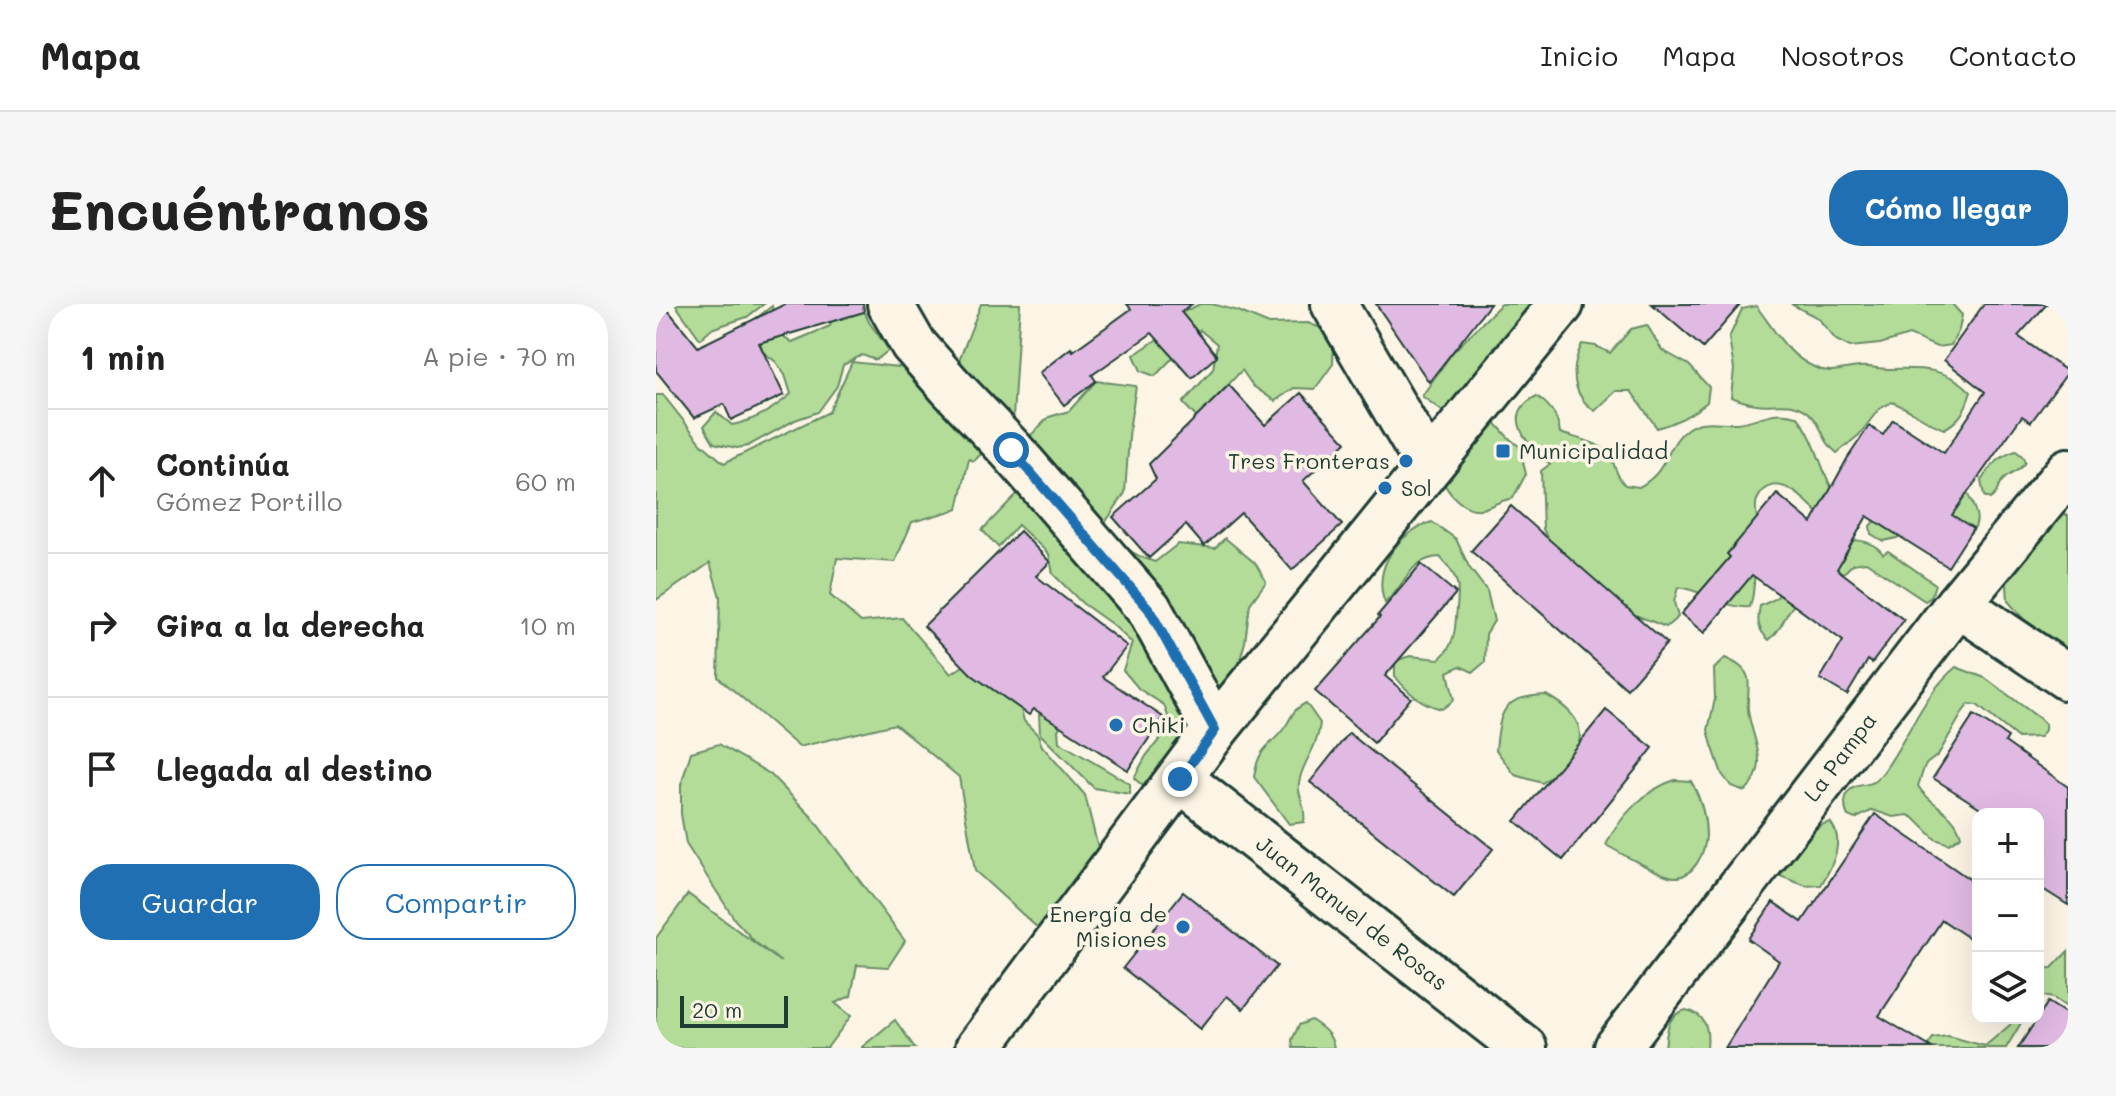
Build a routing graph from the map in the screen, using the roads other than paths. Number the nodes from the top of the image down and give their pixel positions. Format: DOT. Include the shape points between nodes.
graph roads {
  1 [pos="890,304"];
  2 [pos="1334,304"];
  3 [pos="1561,304"];
  4 [pos="1428,465"];
  5 [pos="2068,471"];
  6 [pos="1958,604"];
  7 [pos="2068,678"];
  8 [pos="1215,730"];
  9 [pos="1180,779"];
  10 [pos="978,1048"];
  11 [pos="1524,1048"];
  12 [pos="1617,1048"];
  1 -- 8 [label="street" via="913,344 1149,609"];
  2 -- 4 [label="street"];
  3 -- 4 [label="street"];
  4 -- 8 [label="street"];
  5 -- 6 [label="street, La Pampa"];
  6 -- 7 [label="street"];
  6 -- 12 [label="street, La Pampa"];
  8 -- 9 [label="street"];
  9 -- 10 [label="street"];
  9 -- 11 [label="street, Juan Manuel de Rosas"];
}
